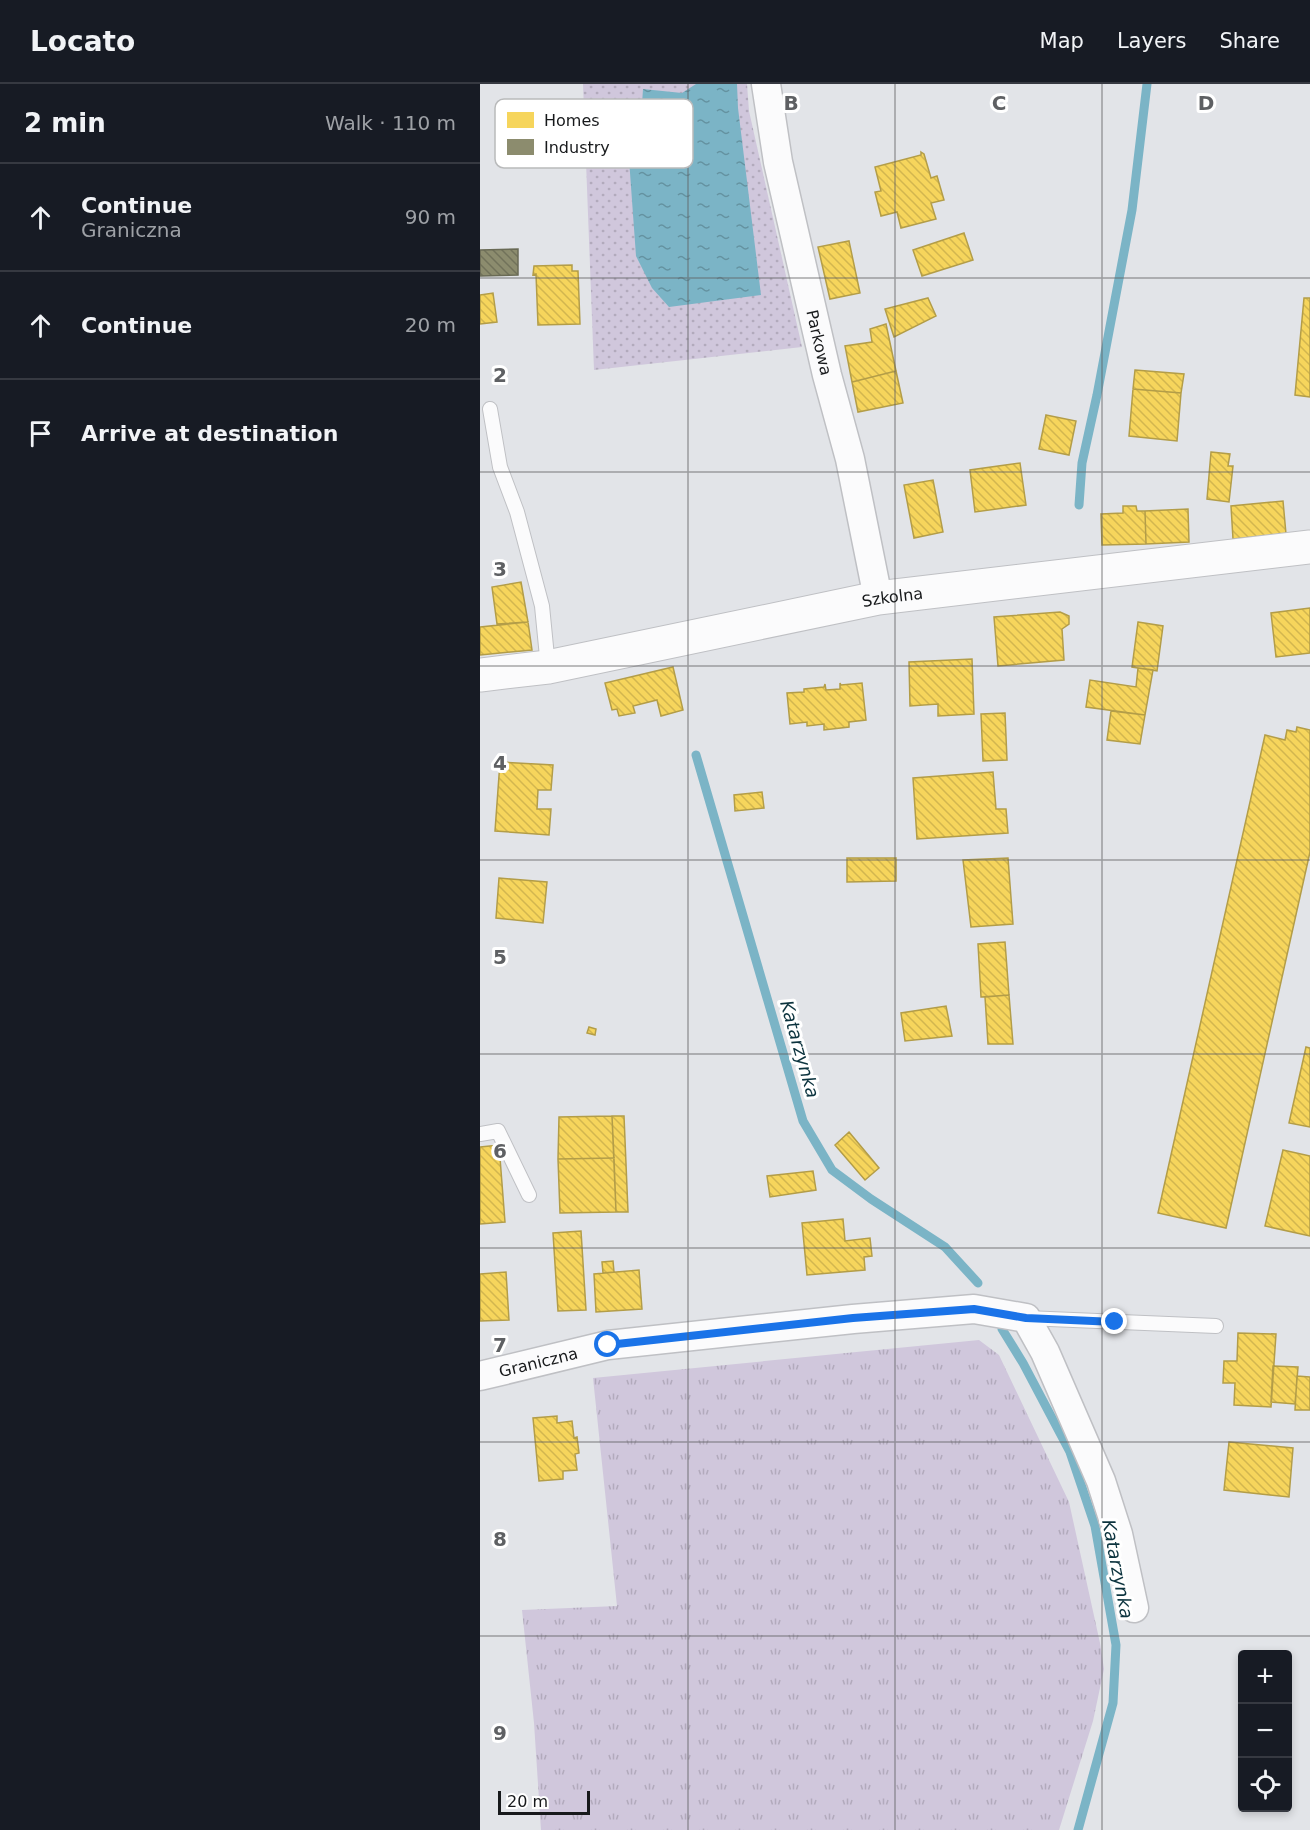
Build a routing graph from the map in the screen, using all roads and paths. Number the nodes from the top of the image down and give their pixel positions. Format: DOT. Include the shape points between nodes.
graph roads {
  1 [pos="765,84"];
  2 [pos="490,409"];
  3 [pos="1310,547"];
  4 [pos="878,598"];
  5 [pos="548,667"];
  6 [pos="480,675"];
  7 [pos="480,1134"];
  8 [pos="529,1195"];
  9 [pos="1026,1318"];
  10 [pos="1216,1326"];
  11 [pos="480,1376"];
  12 [pos="1134,1608"];
  1 -- 4 [label="street, Parkowa" via="778,162 850,459"];
  2 -- 5 [label="lane" via="500,467 517,512 542,606"];
  3 -- 4 [label="street, Szkolna"];
  4 -- 5 [label="street, Szkolna"];
  5 -- 6 [label="street, Szkolna"];
  7 -- 8 [label="lane" via="498,1131"];
  9 -- 10 [label="lane"];
  9 -- 11 [label="street, Graniczna" via="974,1309 853,1318 608,1345"];
  9 -- 12 [label="street" via="1045,1352 1101,1481 1118,1534"];
}
